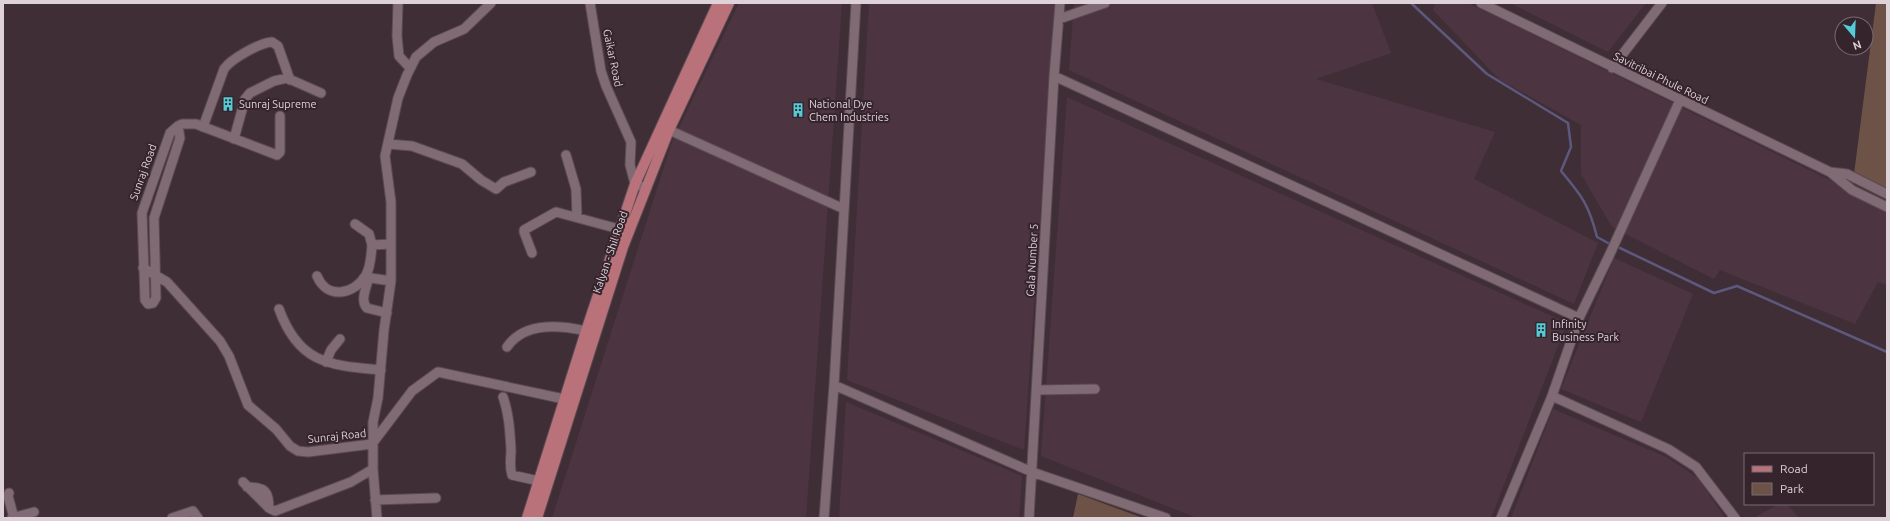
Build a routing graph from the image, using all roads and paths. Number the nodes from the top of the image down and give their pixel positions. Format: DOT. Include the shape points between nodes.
graph roads {
  1 [pos="398,3"];
  2 [pos="491,3"];
  3 [pos="590,3"];
  4 [pos="718,3"];
  5 [pos="728,3"];
  6 [pos="856,3"];
  7 [pos="1060,3"];
  8 [pos="1105,3"];
  9 [pos="1481,3"];
  10 [pos="1662,3"];
  11 [pos="1059,19"];
  12 [pos="410,68"];
  13 [pos="1612,68"];
  14 [pos="1054,76"];
  15 [pos="290,80"];
  16 [pos="321,93"];
  17 [pos="1680,100"];
  18 [pos="280,116"];
  19 [pos="178,126"];
  20 [pos="203,127"];
  21 [pos="669,130"];
  22 [pos="234,139"];
  23 [pos="388,144"];
  24 [pos="566,155"];
  25 [pos="532,172"];
  26 [pos="1830,172"];
  27 [pos="635,184"];
  28 [pos="646,188"];
  29 [pos="1887,194"];
  30 [pos="145,203"];
  31 [pos="157,207"];
  32 [pos="1887,207"];
  33 [pos="844,210"];
  34 [pos="577,216"];
  35 [pos="142,223"];
  36 [pos="153,223"];
  37 [pos="355,224"];
  38 [pos="619,230"];
  39 [pos="390,244"];
  40 [pos="372,245"];
  41 [pos="532,253"];
  42 [pos="143,268"];
  43 [pos="156,274"];
  44 [pos="317,276"];
  45 [pos="391,281"];
  46 [pos="279,309"];
  47 [pos="387,313"];
  48 [pos="1579,318"];
  49 [pos="586,331"];
  50 [pos="340,339"];
  51 [pos="507,347"];
  52 [pos="326,362"];
  53 [pos="381,370"];
  54 [pos="834,385"];
  55 [pos="1095,389"];
  56 [pos="1037,390"];
  57 [pos="1552,396"];
  58 [pos="503,397"];
  59 [pos="564,399"];
  60 [pos="372,444"];
  61 [pos="373,469"];
  62 [pos="1032,472"];
  63 [pos="539,481"];
  64 [pos="245,484"];
  65 [pos="9,493"];
  66 [pos="436,498"];
  67 [pos="375,500"];
  68 [pos="7,508"];
  69 [pos="34,512"];
  70 [pos="13,518"];
  71 [pos="172,518"];
  72 [pos="198,518"];
  73 [pos="377,518"];
  74 [pos="527,518"];
  75 [pos="537,518"];
  76 [pos="824,518"];
  77 [pos="1029,518"];
  78 [pos="1166,518"];
  79 [pos="1501,518"];
  80 [pos="1734,518"];
  1 -- 12 [label="street" via="399,56"];
  2 -- 12 [label="street" via="464,29 434,42 416,58"];
  3 -- 27 [label="street, Gaikar Road" via="606,86 630,135 630,165"];
  4 -- 27 [label="main road, Kalyan - Shil Road"];
  5 -- 21 [label="main road, Kalyan - Shil Road"];
  6 -- 33 [label="street"];
  7 -- 11 [label="street, Gala Number 5"];
  8 -- 11 [label="street"];
  9 -- 13 [label="street, Savitribai Phule Road"];
  10 -- 13 [label="street"];
  11 -- 14 [label="street, Gala Number 5"];
  12 -- 23 [label="street" via="398,98"];
  13 -- 17 [label="street, Savitribai Phule Road"];
  14 -- 48 [label="street"];
  14 -- 56 [label="street, Gala Number 5"];
  15 -- 16 [label="street"];
  15 -- 20 [label="street" via="278,46 272,42 262,44 229,63 224,70"];
  15 -- 22 [label="street" via="274,81 247,96"];
  17 -- 26 [label="street, Savitribai Phule Road"];
  17 -- 48 [label="street"];
  18 -- 22 [label="street" via="278,155"];
  19 -- 20 [label="street" via="196,124"];
  19 -- 30 [label="street, Sunraj Road" via="170,133"];
  19 -- 31 [label="street" via="180,138"];
  20 -- 22 [label="street"];
  21 -- 28 [label="main road, Kalyan - Shil Road"];
  21 -- 33 [label="street"];
  23 -- 25 [label="street" via="412,146 462,164 474,176 496,189 504,182"];
  23 -- 39 [label="street" via="386,156"];
  24 -- 34 [label="street" via="576,189"];
  26 -- 29 [label="street, Savitribai Phule Road" via="1847,174"];
  26 -- 32 [label="street, Savitribai Phule Road" via="1852,190"];
  27 -- 28 [label="street"];
  27 -- 38 [label="main road, Kalyan - Shil Road"];
  28 -- 75 [label="main road, Kalyan - Shil Road" via="623,247"];
  30 -- 31 [label="street"];
  30 -- 35 [label="street, Sunraj Road"];
  31 -- 36 [label="street"];
  33 -- 54 [label="street"];
  34 -- 38 [label="street"];
  34 -- 41 [label="street" via="556,212 524,230"];
  35 -- 36 [label="street"];
  35 -- 42 [label="street, Sunraj Road"];
  36 -- 43 [label="street"];
  37 -- 40 [label="street" via="369,234"];
  38 -- 49 [label="main road, Kalyan - Shil Road"];
  39 -- 40 [label="street"];
  39 -- 45 [label="street"];
  40 -- 44 [label="street" via="368,271 360,283 351,290 328,290"];
  42 -- 43 [label="street, Sunraj Road"];
  42 -- 43 [label="street, Sunraj Road" via="145,300 148,304 153,303 156,298"];
  43 -- 60 [label="street, Sunraj Road" via="167,282 220,341 229,356 248,405 276,429 290,446 298,451 308,452"];
  45 -- 47 [label="street"];
  45 -- 47 [label="street" via="371,278 368,280 364,298 364,305 367,308"];
  46 -- 52 [label="street" via="291,336 298,344 315,358"];
  47 -- 53 [label="street"];
  48 -- 57 [label="street"];
  49 -- 51 [label="street" via="570,328 536,328 513,339"];
  49 -- 59 [label="main road, Kalyan - Shil Road"];
  50 -- 52 [label="street"];
  52 -- 53 [label="street"];
  53 -- 60 [label="street"];
  54 -- 62 [label="street"];
  54 -- 76 [label="street"];
  55 -- 56 [label="street"];
  56 -- 62 [label="street, Gala Number 5"];
  57 -- 79 [label="street"];
  57 -- 80 [label="street" via="1668,449 1696,467"];
  58 -- 63 [label="street" via="509,424 509,467 512,474"];
  59 -- 60 [label="street, Sunraj Road" via="438,372 412,391"];
  59 -- 63 [label="main road, Kalyan - Shil Road"];
  60 -- 61 [label="street"];
  61 -- 64 [label="street" via="351,482 275,511"];
  61 -- 67 [label="street"];
  62 -- 77 [label="street, Gala Number 5"];
  62 -- 78 [label="street"];
  63 -- 74 [label="main road, Kalyan - Shil Road"];
  65 -- 68 [label="street"];
  66 -- 67 [label="street"];
  67 -- 73 [label="street"];
  68 -- 70 [label="street"];
  69 -- 70 [label="street"];
  71 -- 72 [label="street" via="193,511"];
}
